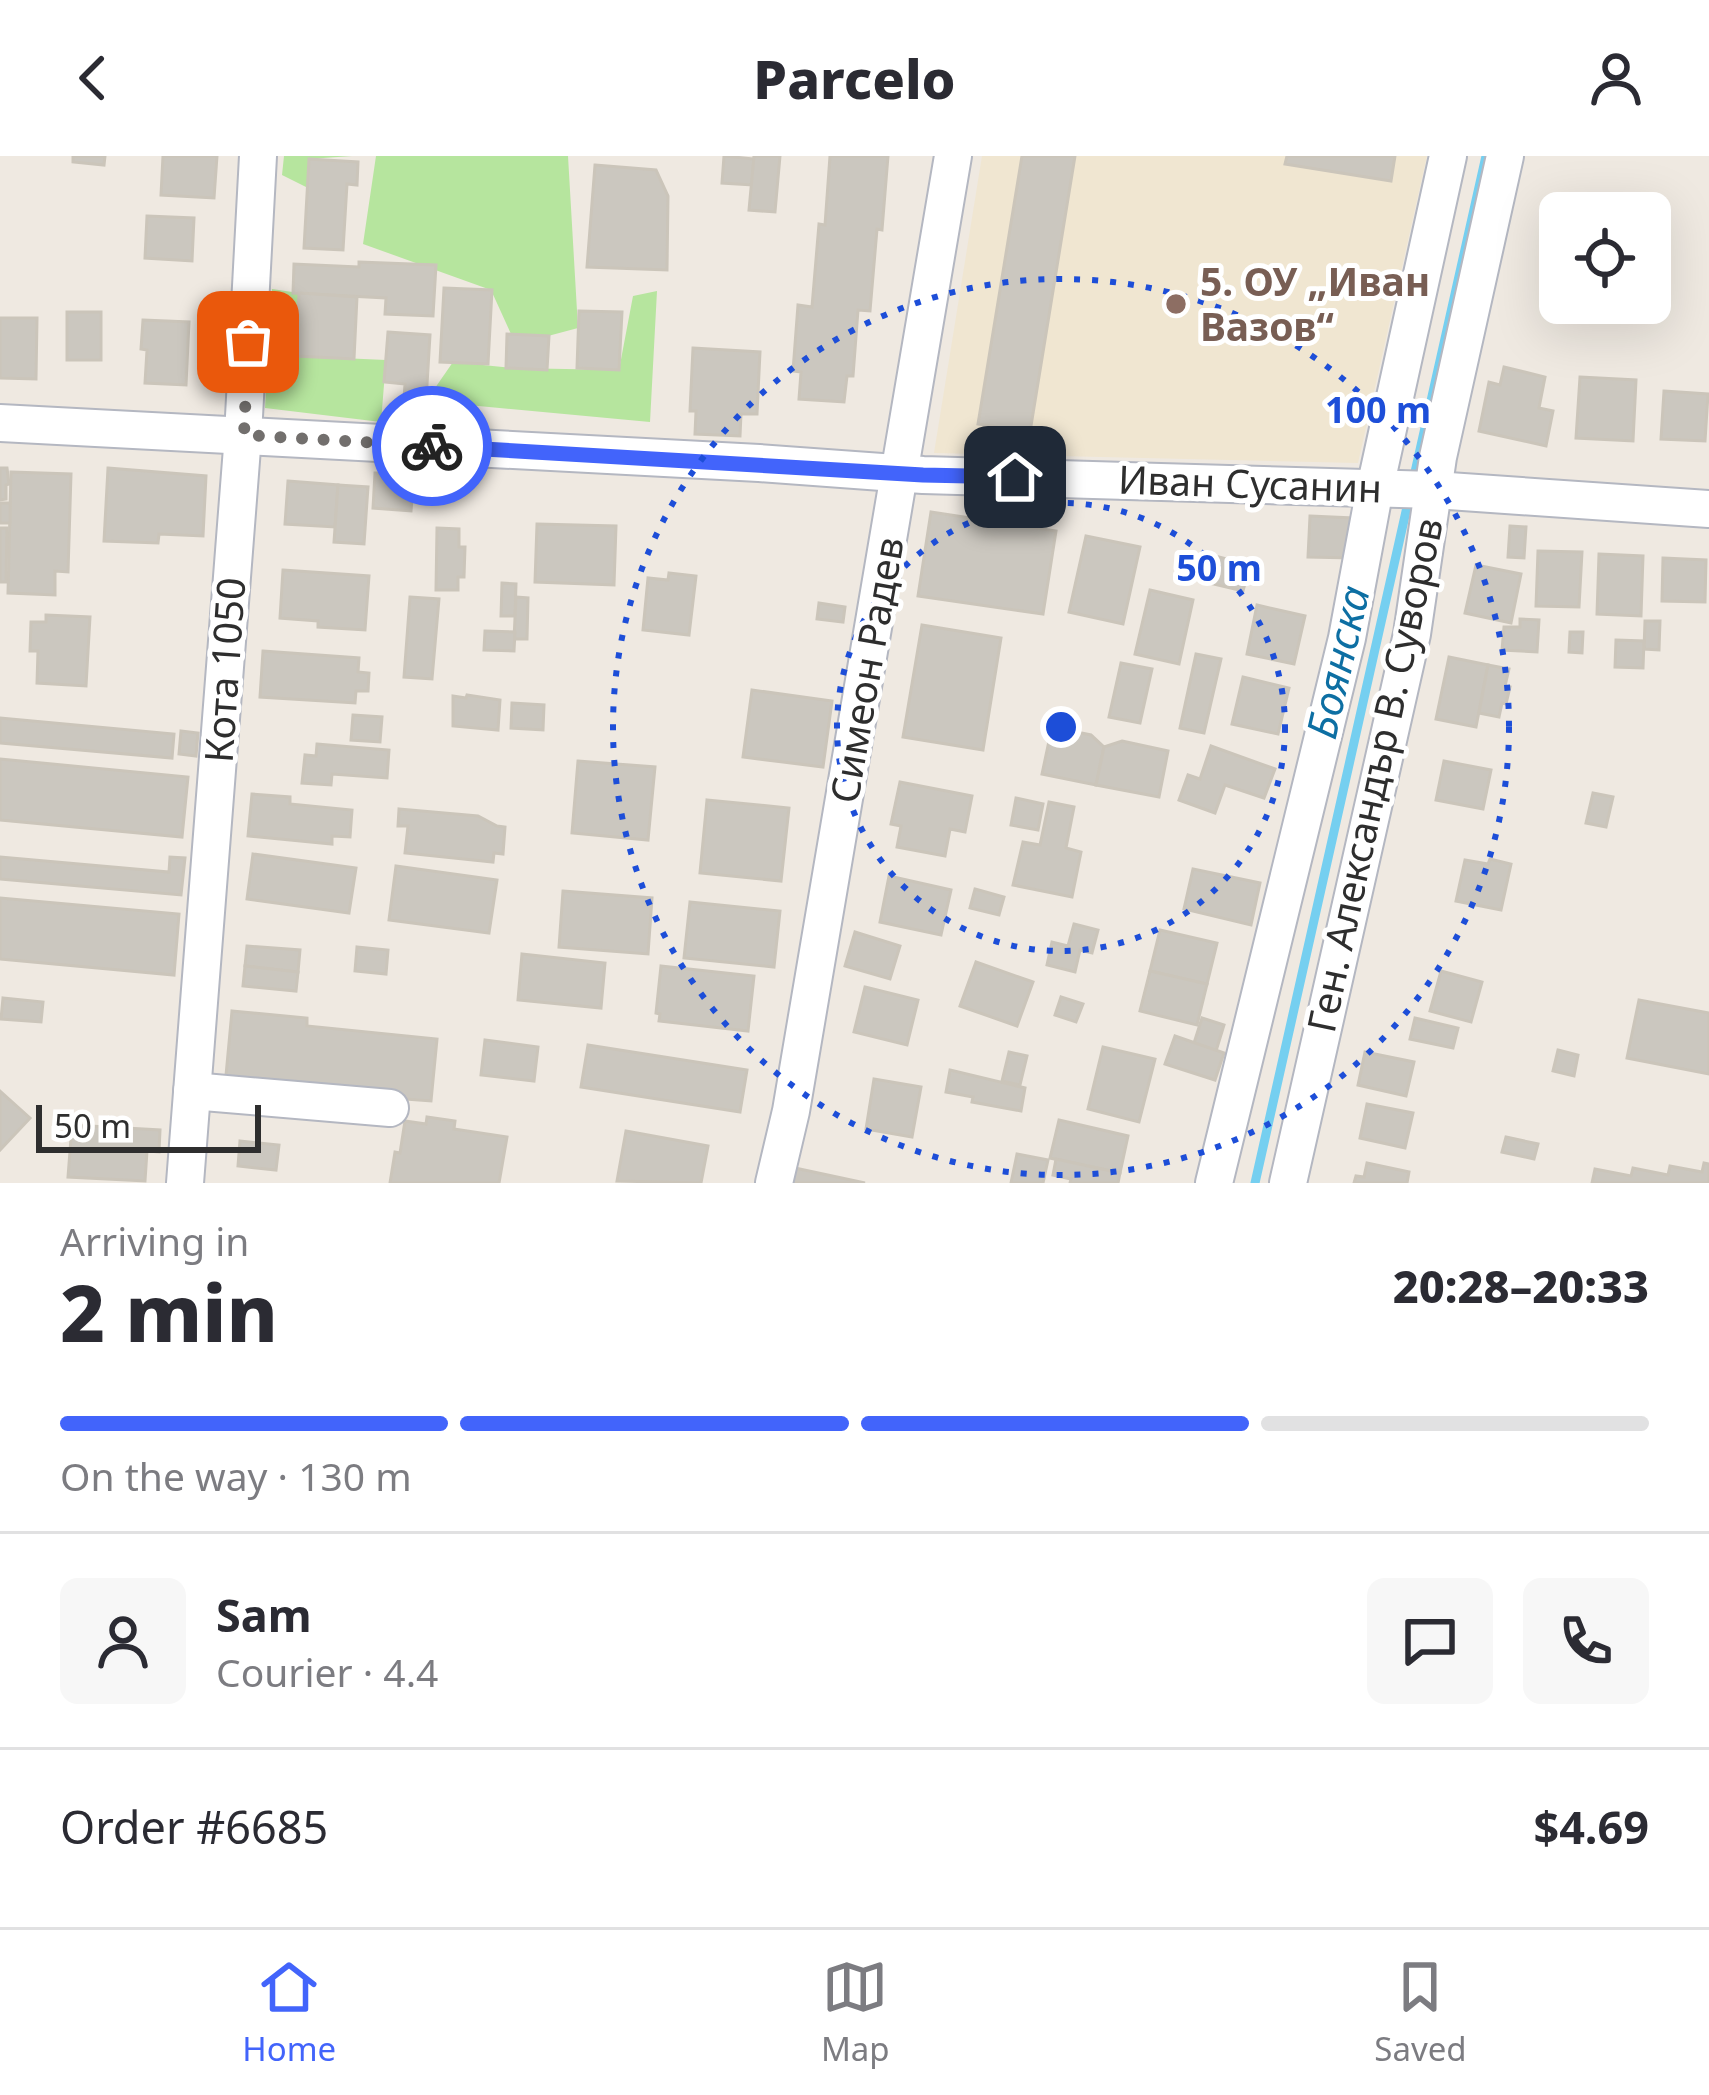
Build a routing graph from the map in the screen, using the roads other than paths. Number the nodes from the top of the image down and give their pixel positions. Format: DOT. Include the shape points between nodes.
graph roads {
  1 [pos="258,156"];
  2 [pos="953,156"];
  3 [pos="1448,156"];
  4 [pos="1505,156"];
  5 [pos="0,423"];
  6 [pos="244,435"];
  7 [pos="901,473"];
  8 [pos="1375,488"];
  9 [pos="1433,490"];
  10 [pos="1709,509"];
  11 [pos="192,1091"];
  12 [pos="390,1108"];
  13 [pos="185,1183"];
  14 [pos="774,1183"];
  15 [pos="1214,1183"];
  16 [pos="1288,1183"];
  1 -- 6 [label="street, Кота 1050"];
  2 -- 7 [label="street, Симеон Радев"];
  3 -- 8 [label="street, Ген. Александър В. Суворов"];
  4 -- 9 [label="street, Ген. Александър В. Суворов"];
  5 -- 6 [label="street, Иван Сусанин"];
  6 -- 7 [label="street, Иван Сусанин"];
  6 -- 11 [label="street, Кота 1050"];
  7 -- 8 [label="street, Иван Сусанин"];
  7 -- 14 [label="street, Симеон Радев"];
  8 -- 9 [label="street, Иван Сусанин"];
  8 -- 15 [label="street, Ген. Александър В. Суворов" via="1347,638"];
  9 -- 10 [label="street, Иван Сусанин"];
  9 -- 16 [label="street, Ген. Александър В. Суворов" via="1412,634"];
  11 -- 12 [label="street"];
  11 -- 13 [label="street, Кота 1050"];
}
